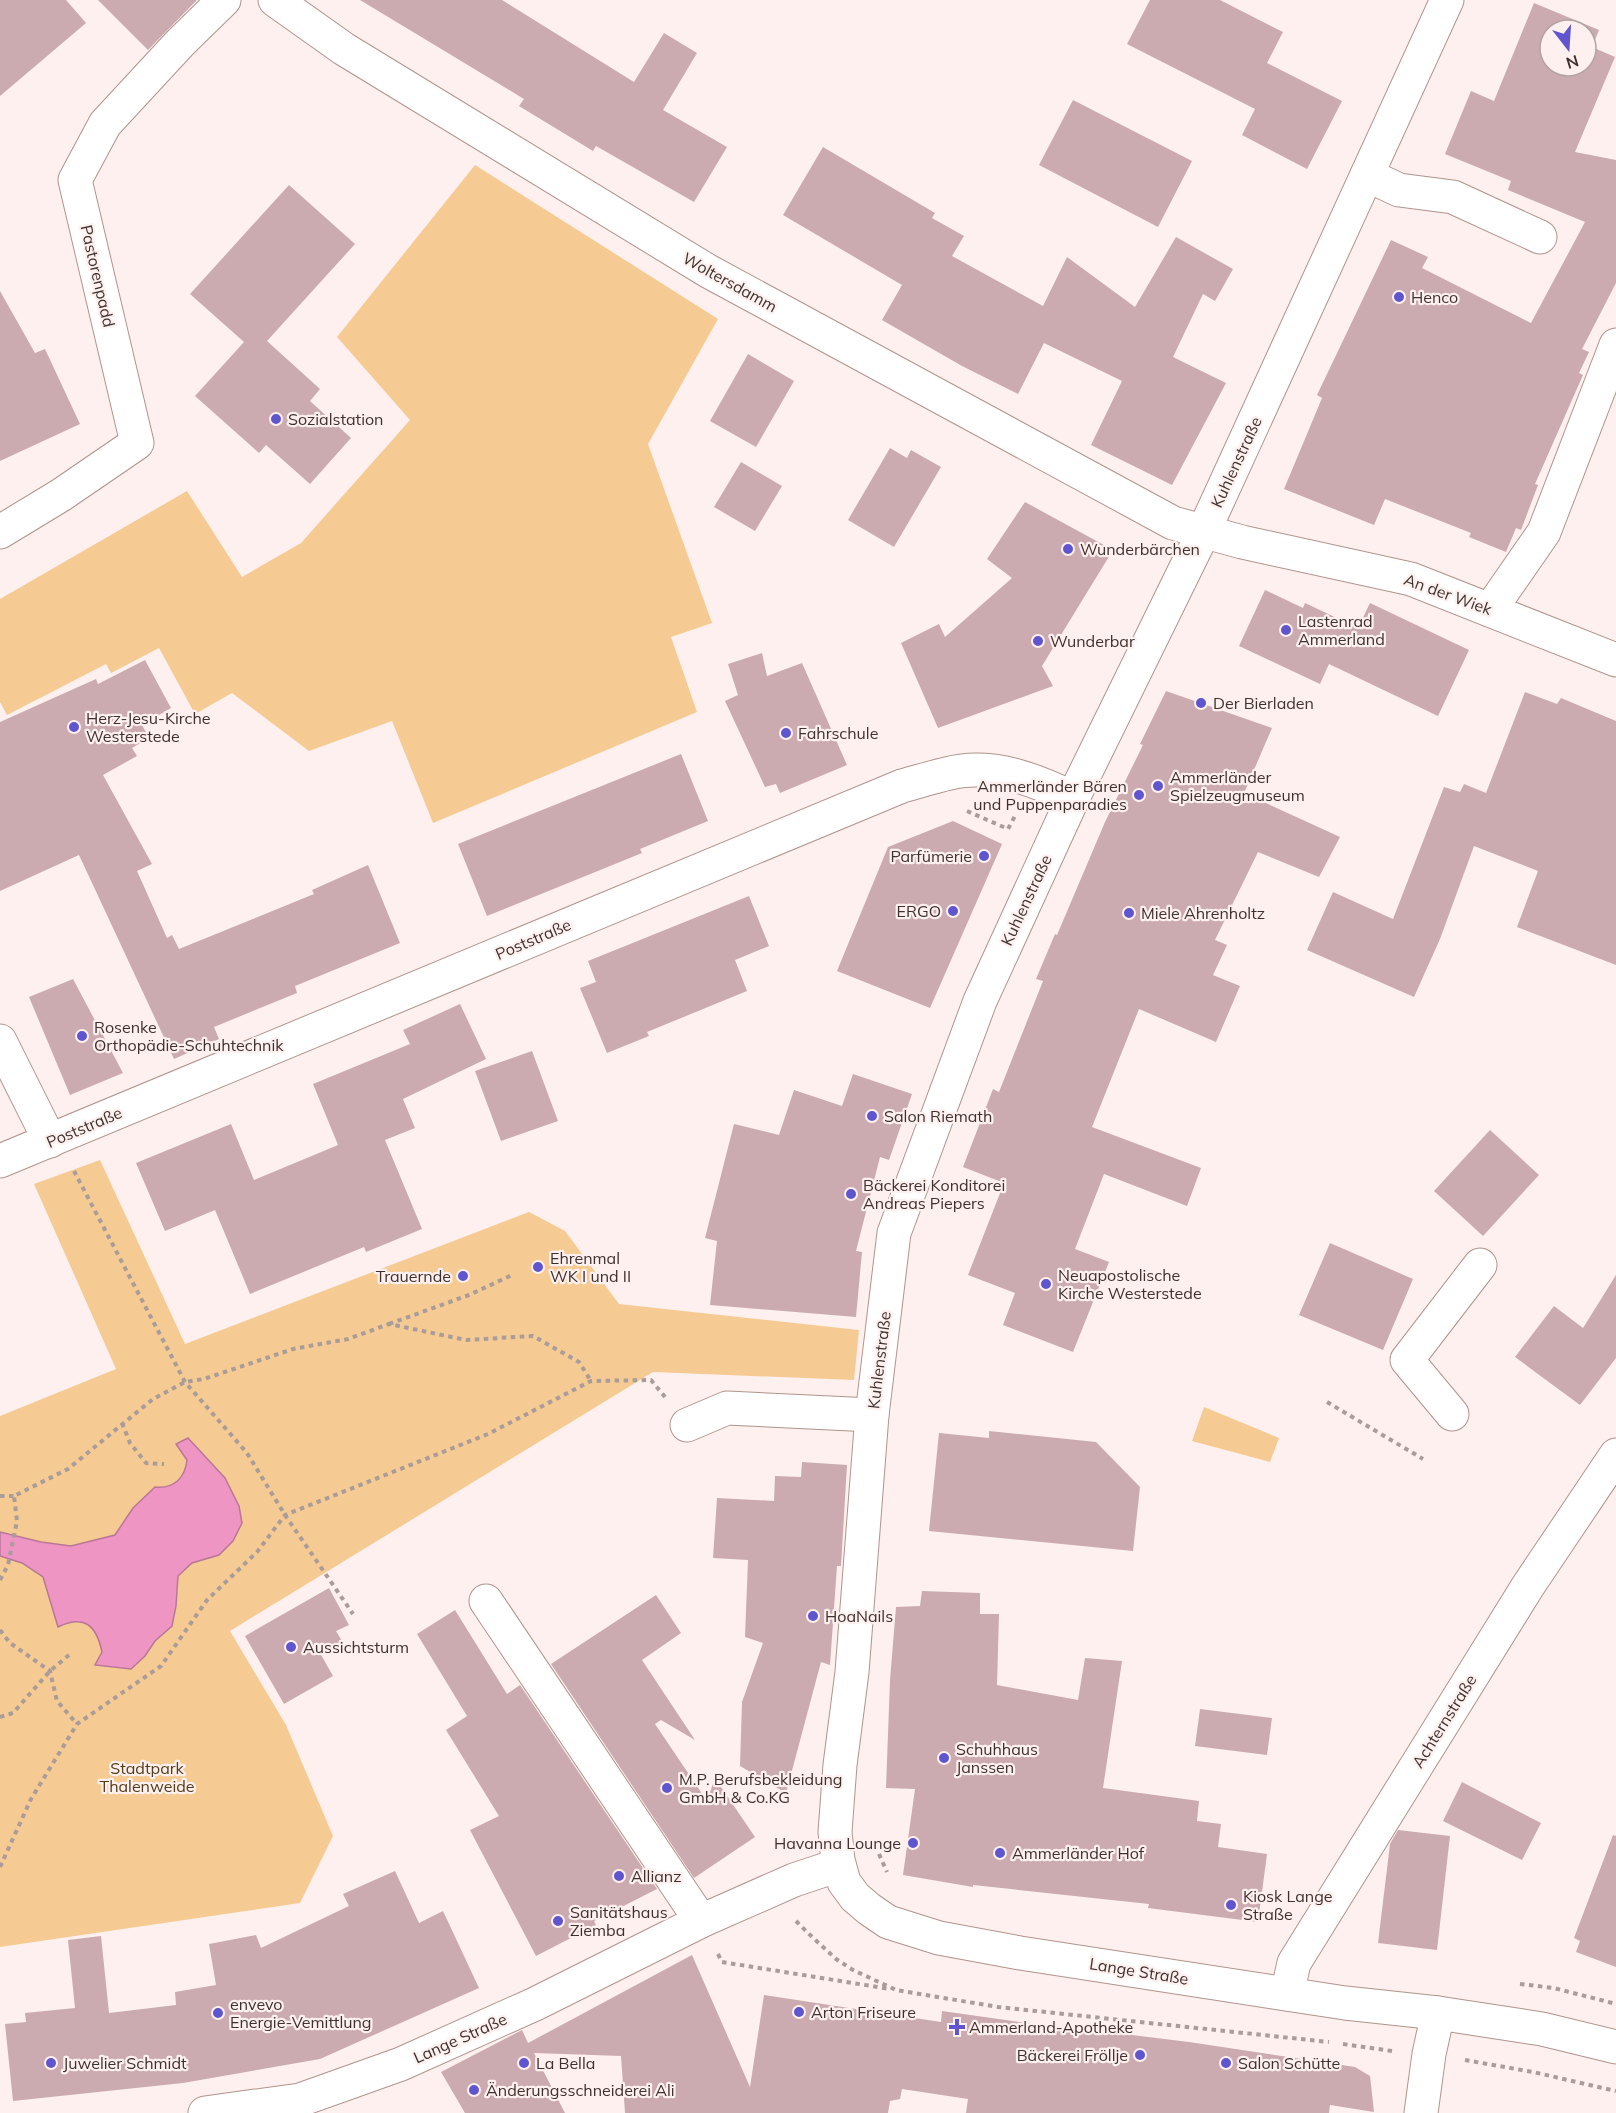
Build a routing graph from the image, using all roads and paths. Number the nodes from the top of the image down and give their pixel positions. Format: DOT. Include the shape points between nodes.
graph roads {
  1 [pos="224,0"];
  2 [pos="275,0"];
  3 [pos="1447,0"];
  4 [pos="1367,175"];
  5 [pos="1540,237"];
  6 [pos="1616,345"];
  7 [pos="0,532"];
  8 [pos="1203,533"];
  9 [pos="1490,610"];
  10 [pos="1616,660"];
  11 [pos="1072,798"];
  12 [pos="0,1041"];
  13 [pos="60,1152"];
  14 [pos="0,1161"];
  15 [pos="1479,1265"];
  16 [pos="512,1275"];
  17 [pos="389,1324"];
  18 [pos="591,1381"];
  19 [pos="185,1382"];
  20 [pos="1327,1402"];
  21 [pos="1452,1414"];
  22 [pos="872,1415"];
  23 [pos="122,1423"];
  24 [pos="687,1425"];
  25 [pos="1616,1455"];
  26 [pos="1423,1459"];
  27 [pos="164,1464"];
  28 [pos="0,1496"];
  29 [pos="14,1497"];
  30 [pos="285,1515"];
  31 [pos="0,1580"];
  32 [pos="486,1601"];
  33 [pos="353,1614"];
  34 [pos="0,1630"];
  35 [pos="69,1655"];
  36 [pos="50,1671"];
  37 [pos="0,1717"];
  38 [pos="77,1724"];
  39 [pos="839,1865"];
  40 [pos="0,1868"];
  41 [pos="770,1891"];
  42 [pos="701,1921"];
  43 [pos="896,1990"];
  44 [pos="1287,1994"];
  45 [pos="1438,2013"];
  46 [pos="1616,2047"];
  47 [pos="1429,2054"];
  48 [pos="1616,2091"];
  49 [pos="206,2113"];
  50 [pos="1421,2113"];
  1 -- 7 [label="street, Pastorenpadd" via="105,124 75,180 137,443"];
  2 -- 8 [label="street, Woltersdamm" via="344,49 708,271 1173,523"];
  3 -- 4 [label="street, Kuhlenstraße"];
  4 -- 5 [label="street" via="1399,190 1453,197"];
  4 -- 8 [label="street, Kuhlenstraße"];
  6 -- 9 [label="street" via="1544,532"];
  8 -- 9 [label="street, An der Wiek" via="1412,579"];
  8 -- 11 [label="street, Kuhlenstraße"];
  9 -- 10 [label="street, An der Wiek"];
  11 -- 13 [label="street, Poststraße" via="1035,780 1003,772 961,771 902,786"];
  11 -- 22 [label="street, Kuhlenstraße" via="980,1001 894,1233"];
  12 -- 13 [label="street"];
  13 -- 14 [label="street, Poststraße"];
  13 -- 19 [label="path"];
  15 -- 21 [label="street" via="1407,1360"];
  16 -- 17 [label="path"];
  17 -- 18 [label="path" via="466,1340 533,1336 579,1362"];
  17 -- 19 [label="path" via="348,1339 293,1349"];
  18 -- 24 [label="path" via="651,1380"];
  18 -- 30 [label="path" via="488,1434"];
  19 -- 23 [label="path" via="153,1399"];
  19 -- 30 [label="path" via="247,1453"];
  20 -- 26 [label="path"];
  22 -- 24 [label="street" via="727,1407"];
  22 -- 39 [label="street, Kuhlenstraße" via="852,1672 839,1777"];
  23 -- 27 [label="path" via="130,1443 146,1463"];
  23 -- 29 [label="path" via="68,1469"];
  25 -- 44 [label="street, Achternstraße" via="1516,1605 1300,1953"];
  28 -- 29 [label="path"];
  29 -- 31 [label="path" via="17,1521 8,1565"];
  30 -- 33 [label="path"];
  30 -- 38 [label="path" via="257,1552 207,1600 161,1666"];
  32 -- 42 [label="street"];
  34 -- 36 [label="path"];
  35 -- 36 [label="path"];
  36 -- 37 [label="path" via="13,1713"];
  36 -- 38 [label="path" via="57,1701"];
  38 -- 40 [label="path" via="31,1799"];
  39 -- 41 [label="street, Lange Straße"];
  39 -- 44 [label="street, Lange Straße" via="844,1882 855,1897 888,1922 905,1929 1020,1953"];
  41 -- 42 [label="street, Lange Straße"];
  41 -- 43 [label="path" via="836,1959"];
  42 -- 43 [label="path" via="722,1962"];
  42 -- 49 [label="street, Lange Straße" via="535,2004 401,2064 300,2100"];
  43 -- 47 [label="path" via="998,2007"];
  44 -- 45 [label="street, Lange Straße"];
  45 -- 46 [label="street, Lange Straße" via="1542,2029"];
  45 -- 47 [label="street"];
  47 -- 48 [label="path"];
  47 -- 50 [label="street"];
}
